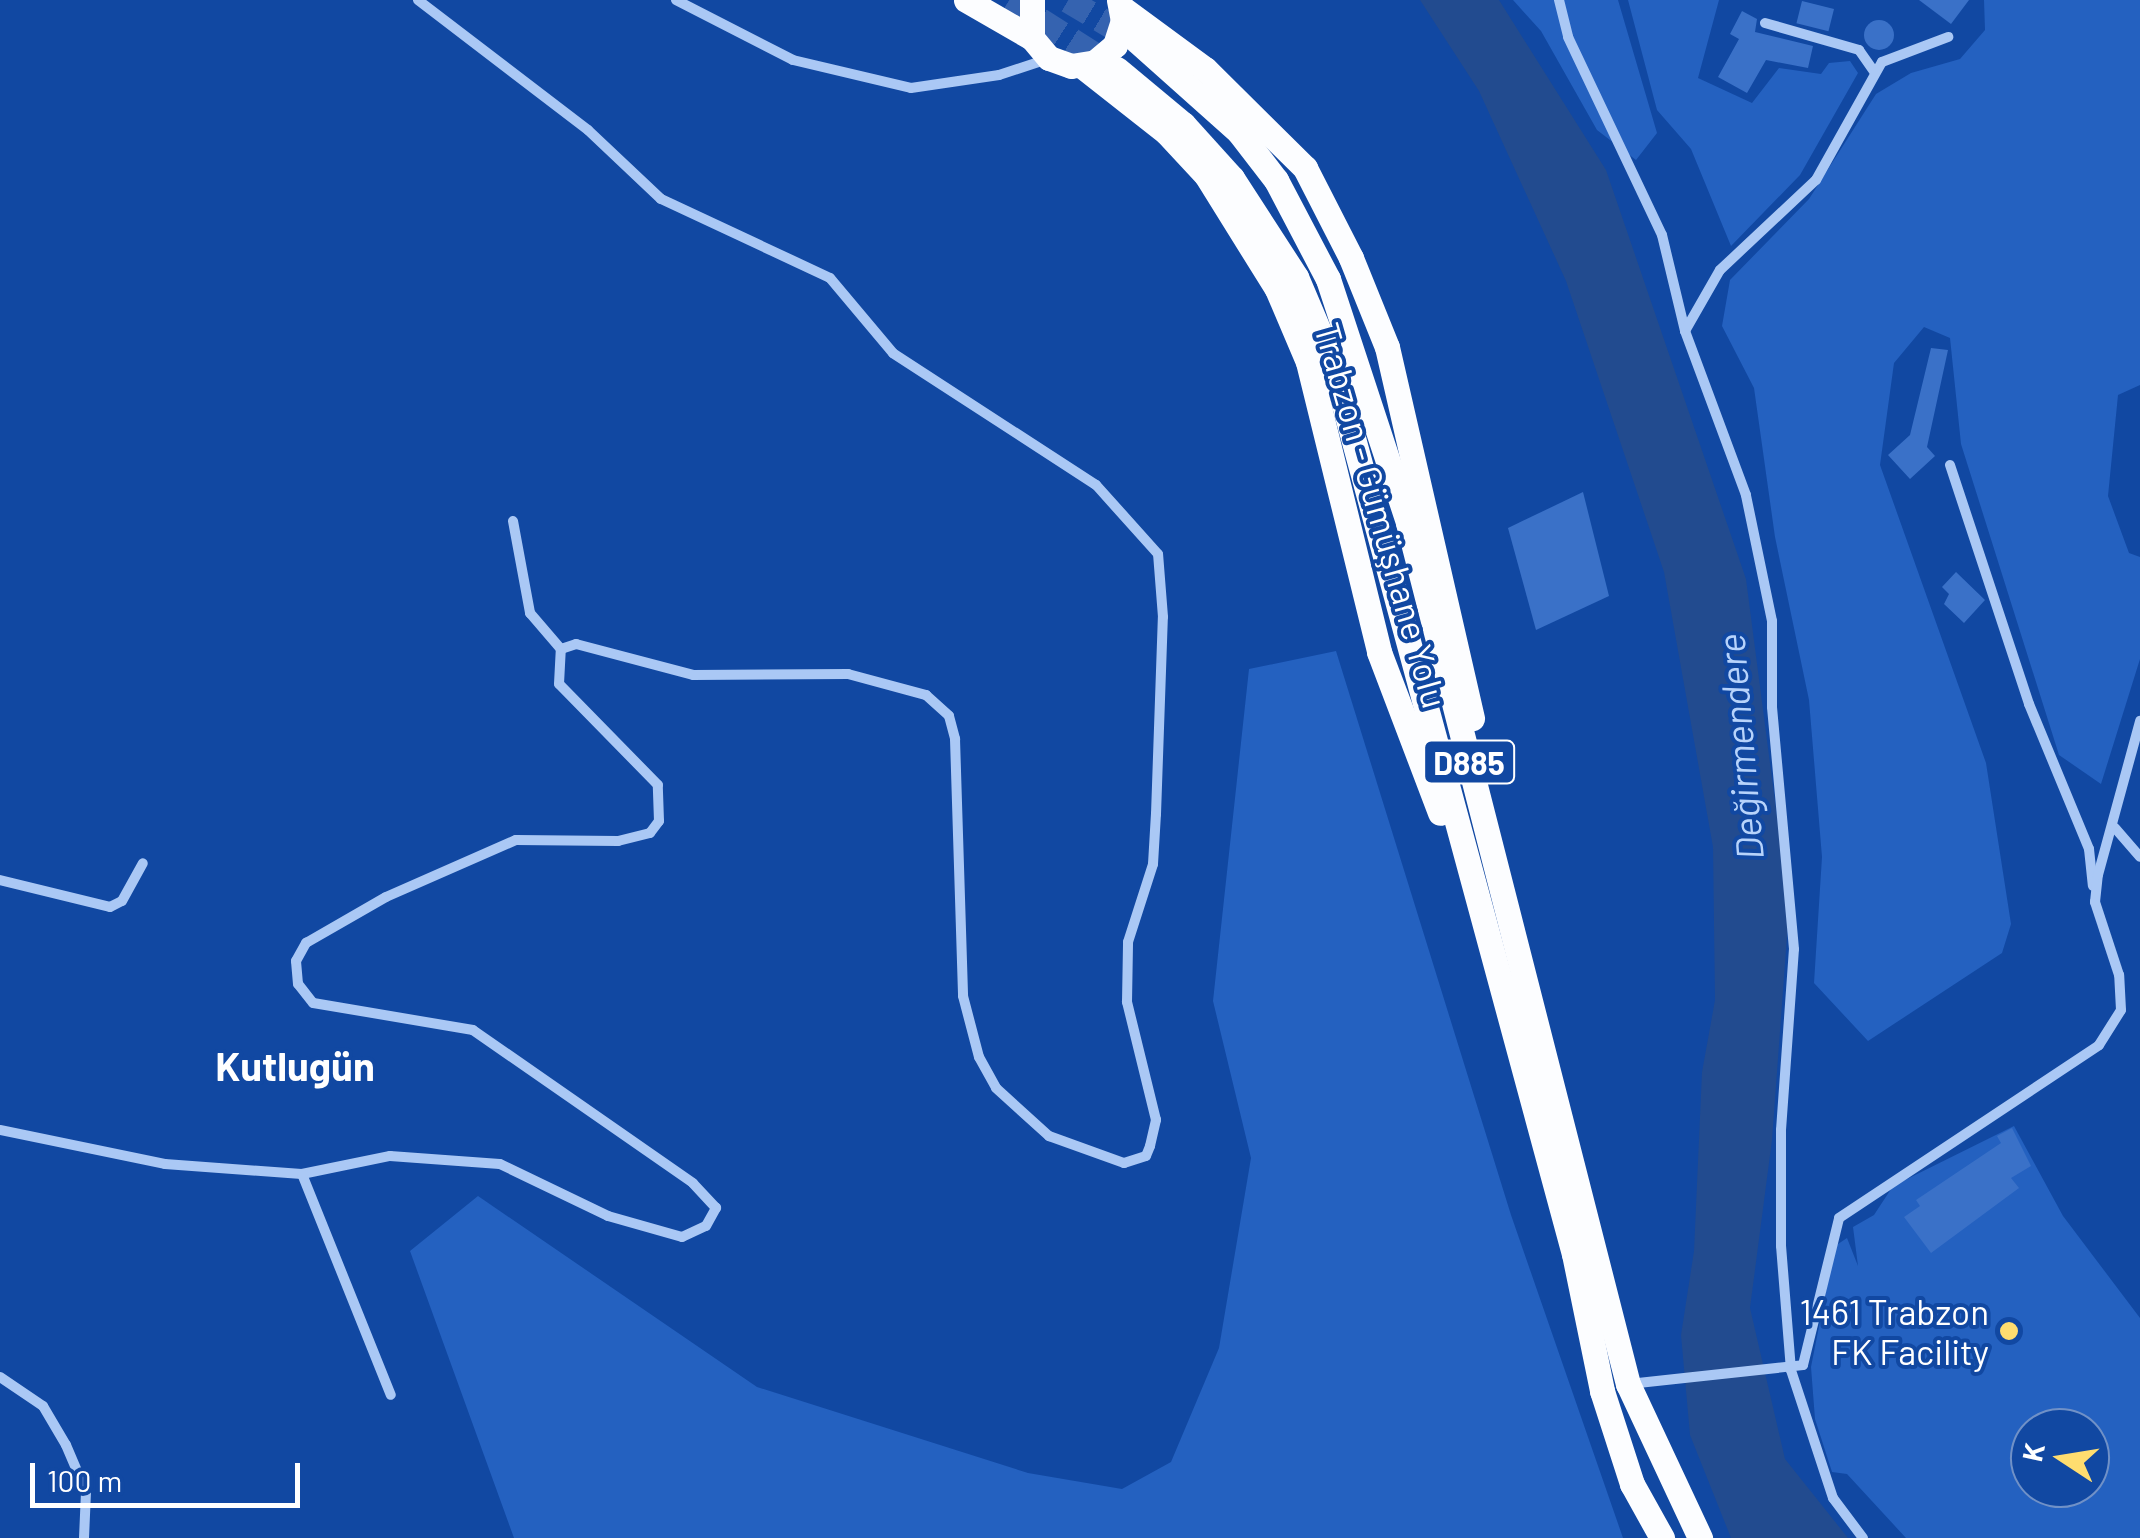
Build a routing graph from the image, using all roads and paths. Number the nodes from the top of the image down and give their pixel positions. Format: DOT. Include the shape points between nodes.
graph roads {
  1 [pos="418,0"];
  2 [pos="676,0"];
  3 [pos="966,0"];
  4 [pos="1032,0"];
  5 [pos="1559,0"];
  6 [pos="1120,4"];
  7 [pos="1765,22"];
  8 [pos="1948,36"];
  9 [pos="1032,38"];
  10 [pos="1137,40"];
  11 [pos="1049,58"];
  12 [pos="1082,66"];
  13 [pos="1117,69"];
  14 [pos="1875,73"];
  15 [pos="1684,331"];
  16 [pos="1950,465"];
  17 [pos="513,521"];
  18 [pos="561,649"];
  19 [pos="2140,721"];
  20 [pos="2115,828"];
  21 [pos="1492,852"];
  22 [pos="2140,857"];
  23 [pos="143,864"];
  24 [pos="0,880"];
  25 [pos="2096,902"];
  26 [pos="1486,929"];
  27 [pos="0,1130"];
  28 [pos="302,1174"];
  29 [pos="1791,1370"];
  30 [pos="0,1377"];
  31 [pos="1638,1383"];
  32 [pos="391,1395"];
  33 [pos="84,1538"];
  34 [pos="1662,1538"];
  35 [pos="1700,1538"];
  36 [pos="1863,1538"];
  1 -- 18 [label="street" via="588,130 661,198 830,278 892,353 1096,485 1158,554 1163,618 1155,830 1127,1002 1156,1120 1146,1156 1124,1163 1050,1136 996,1088 979,1057 963,996 955,738 949,716 926,694 848,674 693,675 628,654 576,644"];
  2 -- 11 [label="street" via="793,60 911,88 999,75"];
  3 -- 9 [label="highway"];
  4 -- 9 [label="highway"];
  5 -- 15 [label="street" via="1568,37 1662,235"];
  6 -- 12 [label="highway, Trabzon - Gümüşhane Yolu" via="1115,45"];
  6 -- 21 [label="highway, Trabzon - Gümüşhane Yolu" via="1205,69 1305,168 1351,258 1387,347 1426,500 1467,686"];
  7 -- 14 [label="street" via="1859,50"];
  8 -- 14 [label="street" via="1882,62"];
  9 -- 11 [label="highway"];
  10 -- 21 [label="highway, Trabzon - Gümüşhane Yolu / D885" via="1239,132 1276,180 1328,279 1408,522"];
  11 -- 12 [label="highway, Trabzon - Gümüşhane Yolu"];
  12 -- 26 [label="highway, Trabzon - Gümüşhane Yolu" via="1167,133 1206,175 1277,289 1308,362 1380,652"];
  13 -- 26 [label="highway, Trabzon - Gümüşhane Yolu / D885" via="1232,178 1296,278 1333,364"];
  14 -- 15 [label="street" via="1816,180 1720,270"];
  15 -- 29 [label="street" via="1746,495 1772,621 1772,707 1794,949 1793,1035 1781,1130"];
  16 -- 25 [label="street" via="2029,704 2089,849"];
  17 -- 18 [label="street" via="530,613"];
  18 -- 28 [label="street" via="559,684 658,785 659,821 650,832 618,841 551,838 500,847 386,898 306,943 296,961 298,984 313,1003 473,1030 693,1182 716,1208 706,1226 682,1237 608,1216 500,1164 390,1156"];
  19 -- 20 [label="street"];
  20 -- 22 [label="street"];
  20 -- 25 [label="street" via="2103,851"];
  21 -- 31 [label="highway, Trabzon - Gümüşhane Yolu / D885"];
  23 -- 24 [label="street" via="122,901 110,907"];
  25 -- 29 [label="street" via="2119,974 2115,1025 2042,1089 1838,1218 1803,1365"];
  26 -- 34 [label="highway, Trabzon - Gümüşhane Yolu / D885" via="1574,1254 1602,1391 1632,1484"];
  27 -- 28 [label="street" via="165,1164"];
  28 -- 32 [label="street"];
  29 -- 31 [label="street"];
  29 -- 36 [label="street" via="1833,1498"];
  30 -- 33 [label="street" via="44,1406 66,1445 86,1492"];
  31 -- 35 [label="highway, Trabzon - Gümüşhane Yolu / D885"];
}
